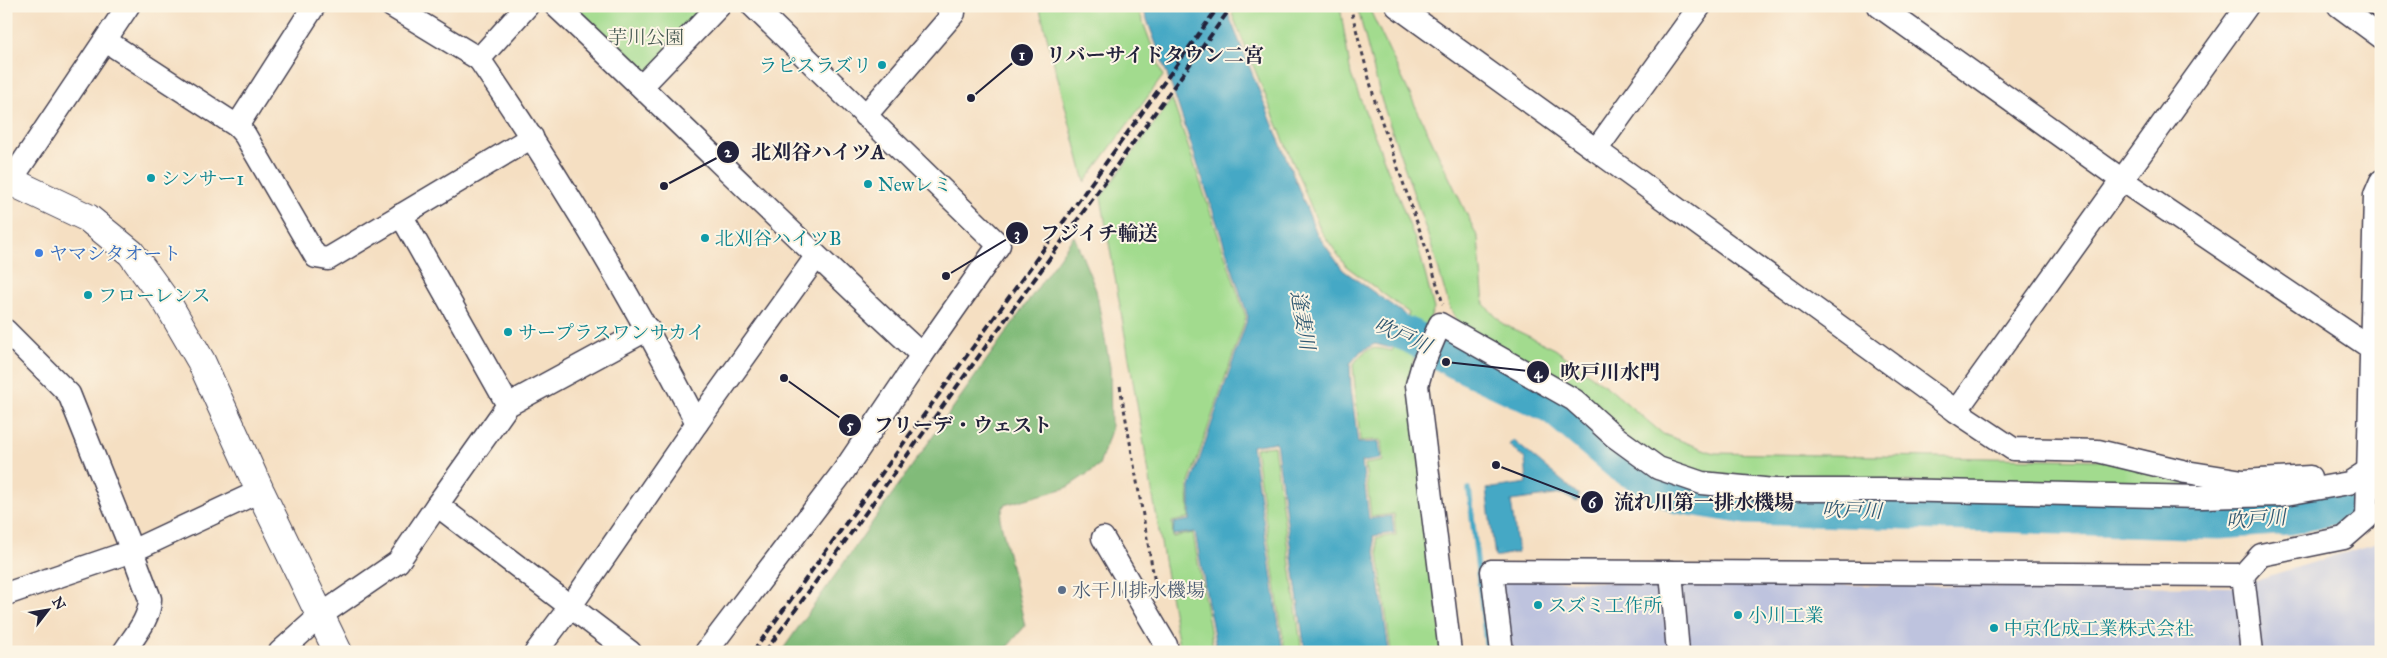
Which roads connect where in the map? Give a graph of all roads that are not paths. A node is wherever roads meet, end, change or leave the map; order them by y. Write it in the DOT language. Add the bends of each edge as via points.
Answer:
graph roads {
  1 [pos="128,6"];
  2 [pos="314,6"];
  3 [pos="392,6"];
  4 [pos="527,6"];
  5 [pos="556,6"];
  6 [pos="719,6"];
  7 [pos="753,6"];
  8 [pos="947,6"];
  9 [pos="1397,6"];
  10 [pos="1700,6"];
  11 [pos="1879,6"];
  12 [pos="2247,6"];
  13 [pos="2339,6"];
  14 [pos="2381,36"];
  15 [pos="106,41"];
  16 [pos="479,58"];
  17 [pos="642,86"];
  18 [pos="865,116"];
  19 [pos="237,126"];
  20 [pos="532,137"];
  21 [pos="1596,150"];
  22 [pos="2122,180"];
  23 [pos="8,182"];
  24 [pos="2381,182"];
  25 [pos="401,215"];
  26 [pos="816,257"];
  27 [pos="648,329"];
  28 [pos="6,331"];
  29 [pos="2370,348"];
  30 [pos="922,355"];
  31 [pos="508,405"];
  32 [pos="1956,411"];
  33 [pos="697,422"];
  34 [pos="2375,470"];
  35 [pos="260,491"];
  36 [pos="437,505"];
  37 [pos="1103,538"];
  38 [pos="132,551"];
  39 [pos="1670,572"];
  40 [pos="2243,575"];
  41 [pos="8,588"];
  42 [pos="570,607"];
  43 [pos="321,615"];
  44 [pos="124,652"];
  45 [pos="280,652"];
  46 [pos="338,652"];
  47 [pos="536,652"];
  48 [pos="630,652"];
  49 [pos="706,652"];
  50 [pos="1167,652"];
  51 [pos="1450,652"];
  52 [pos="1502,652"];
  53 [pos="1678,652"];
  54 [pos="2252,652"];
  1 -- 15 [label="street"];
  2 -- 19 [label="street"];
  3 -- 16 [label="street"];
  4 -- 16 [label="street"];
  5 -- 17 [label="street"];
  6 -- 17 [label="street"];
  7 -- 18 [label="street"];
  8 -- 18 [label="street" via="954,13"];
  9 -- 21 [label="street"];
  10 -- 21 [label="street"];
  11 -- 22 [label="street"];
  12 -- 22 [label="street"];
  13 -- 14 [label="street"];
  15 -- 19 [label="street"];
  15 -- 23 [label="street"];
  16 -- 20 [label="street"];
  17 -- 26 [label="street"];
  18 -- 30 [label="street" via="999,245"];
  19 -- 25 [label="street" via="316,256 328,259"];
  20 -- 25 [label="street"];
  20 -- 27 [label="street"];
  21 -- 32 [label="street"];
  22 -- 29 [label="street"];
  22 -- 32 [label="street"];
  23 -- 35 [label="street" via="88,218 131,253 168,304 200,361"];
  24 -- 29 [label="street" via="2375,195"];
  25 -- 31 [label="street"];
  26 -- 30 [label="street"];
  26 -- 33 [label="street"];
  27 -- 31 [label="street"];
  27 -- 33 [label="street"];
  28 -- 38 [label="street" via="69,394"];
  29 -- 34 [label="street"];
  30 -- 49 [label="street" via="843,472"];
  31 -- 36 [label="street"];
  32 -- 34 [label="street" via="2013,449 2098,451 2186,472 2243,481"];
  33 -- 42 [label="street"];
  34 -- 40 [label="street" via="2367,518 2344,538 2261,555"];
  34 -- 51 [label="street" via="2349,483 2280,495 2202,497 1774,490 1702,483 1658,468 1614,436 1574,400 1440,324 1417,385"];
  35 -- 38 [label="street"];
  35 -- 43 [label="street"];
  36 -- 42 [label="street"];
  36 -- 43 [label="street" via="398,562"];
  37 -- 50 [label="street" via="1166,645"];
  38 -- 41 [label="street"];
  38 -- 44 [label="street" via="150,607 148,616"];
  39 -- 40 [label="street"];
  39 -- 52 [label="street" via="1492,571"];
  39 -- 53 [label="street"];
  40 -- 54 [label="street"];
  42 -- 47 [label="street"];
  42 -- 48 [label="street"];
  43 -- 45 [label="street"];
  43 -- 46 [label="street"];
}
